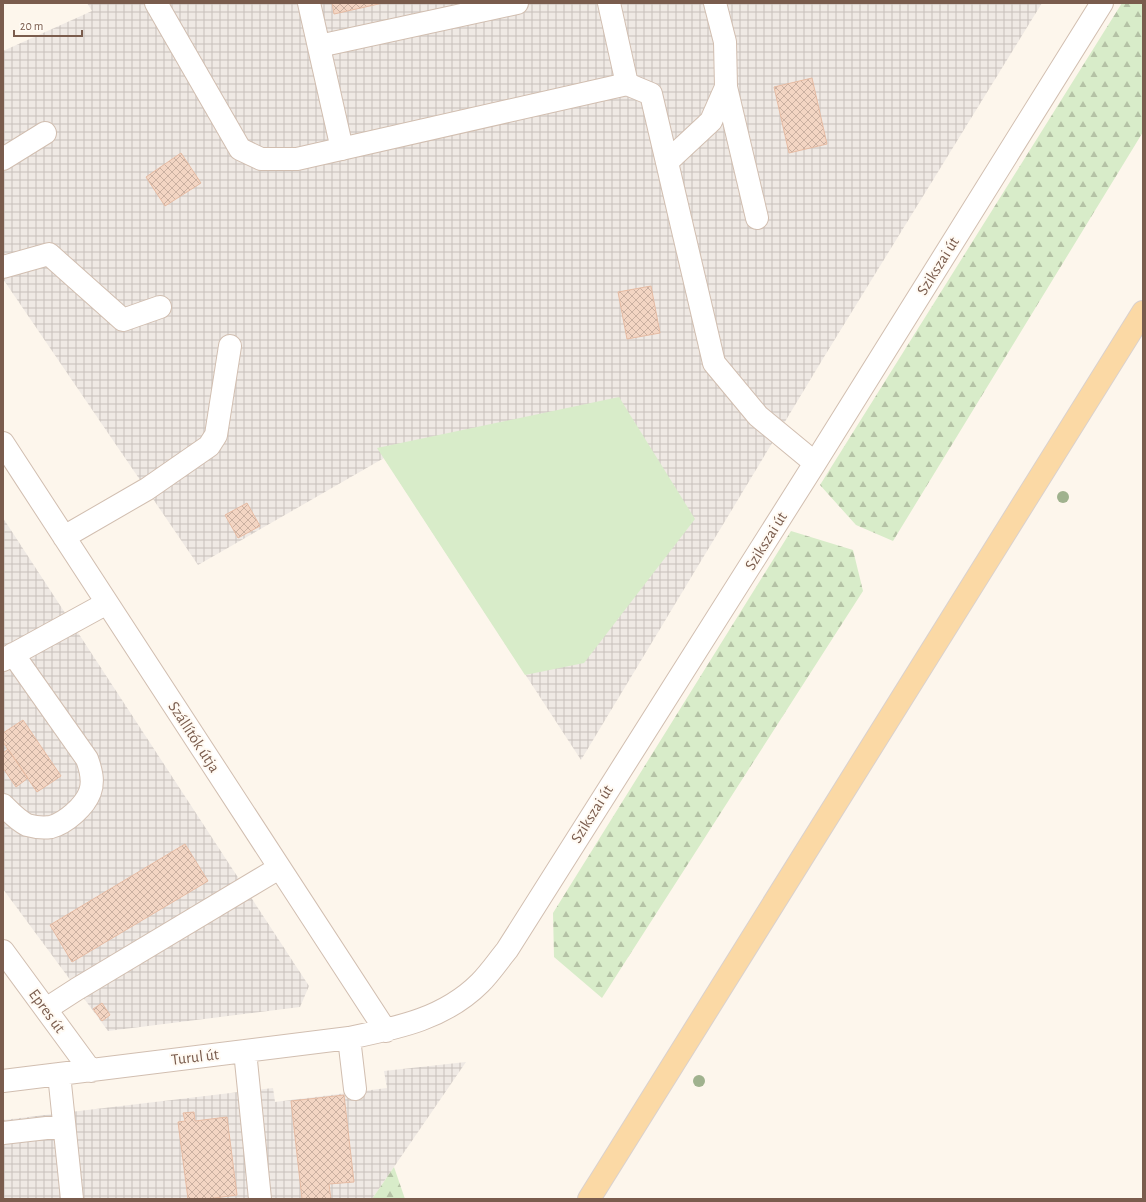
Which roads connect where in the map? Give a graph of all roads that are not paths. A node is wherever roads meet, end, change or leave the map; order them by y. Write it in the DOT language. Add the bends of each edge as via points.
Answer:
graph roads {
  1 [pos="156,3"];
  2 [pos="309,3"];
  3 [pos="518,3"];
  4 [pos="609,3"];
  5 [pos="715,3"];
  6 [pos="1102,3"];
  7 [pos="319,46"];
  8 [pos="627,84"];
  9 [pos="726,87"];
  10 [pos="45,133"];
  11 [pos="342,149"];
  12 [pos="3,159"];
  13 [pos="667,162"];
  14 [pos="758,218"];
  15 [pos="3,268"];
  16 [pos="160,307"];
  17 [pos="1143,312"];
  18 [pos="230,346"];
  19 [pos="3,443"];
  20 [pos="814,463"];
  21 [pos="64,537"];
  22 [pos="108,603"];
  23 [pos="8,657"];
  24 [pos="3,805"];
  25 [pos="279,868"];
  26 [pos="3,951"];
  27 [pos="46,1009"];
  28 [pos="386,1031"];
  29 [pos="349,1038"];
  30 [pos="245,1051"];
  31 [pos="91,1070"];
  32 [pos="58,1074"];
  33 [pos="3,1081"];
  34 [pos="355,1089"];
  35 [pos="64,1126"];
  36 [pos="3,1133"];
  37 [pos="72,1199"];
  38 [pos="260,1199"];
  39 [pos="589,1199"];
  1 -- 11 [label="street" via="240,150 261,159 297,159"];
  2 -- 7 [label="street"];
  3 -- 7 [label="street"];
  4 -- 8 [label="street"];
  5 -- 9 [label="street" via="725,42"];
  6 -- 20 [label="street, Szikszai út"];
  7 -- 11 [label="street"];
  8 -- 11 [label="street"];
  8 -- 13 [label="street" via="651,94"];
  9 -- 13 [label="street" via="711,121"];
  9 -- 14 [label="street"];
  10 -- 12 [label="street"];
  13 -- 20 [label="street" via="714,363 758,416"];
  15 -- 16 [label="street" via="49,254 123,320"];
  17 -- 39 [label="main road"];
  18 -- 21 [label="street" via="216,435 209,446 147,489"];
  19 -- 21 [label="street, Szállítók útja"];
  20 -- 28 [label="street, Szikszai út" via="507,950 479,984 450,1006 414,1023"];
  21 -- 22 [label="street, Szállítók útja"];
  22 -- 23 [label="street"];
  22 -- 25 [label="street, Szállítók útja"];
  23 -- 24 [label="street" via="87,759 92,782 83,804 65,820 52,827 28,825 15,818"];
  25 -- 27 [label="street"];
  25 -- 28 [label="street, Szállítók útja"];
  26 -- 27 [label="street, Epres út"];
  27 -- 31 [label="street, Epres út"];
  28 -- 29 [label="street, Turul út"];
  29 -- 30 [label="street, Turul út"];
  29 -- 34 [label="street"];
  30 -- 31 [label="street, Turul út"];
  30 -- 38 [label="street"];
  31 -- 32 [label="street, Turul út"];
  32 -- 33 [label="street, Turul út"];
  32 -- 35 [label="street"];
  35 -- 36 [label="street"];
  35 -- 37 [label="street"];
}
